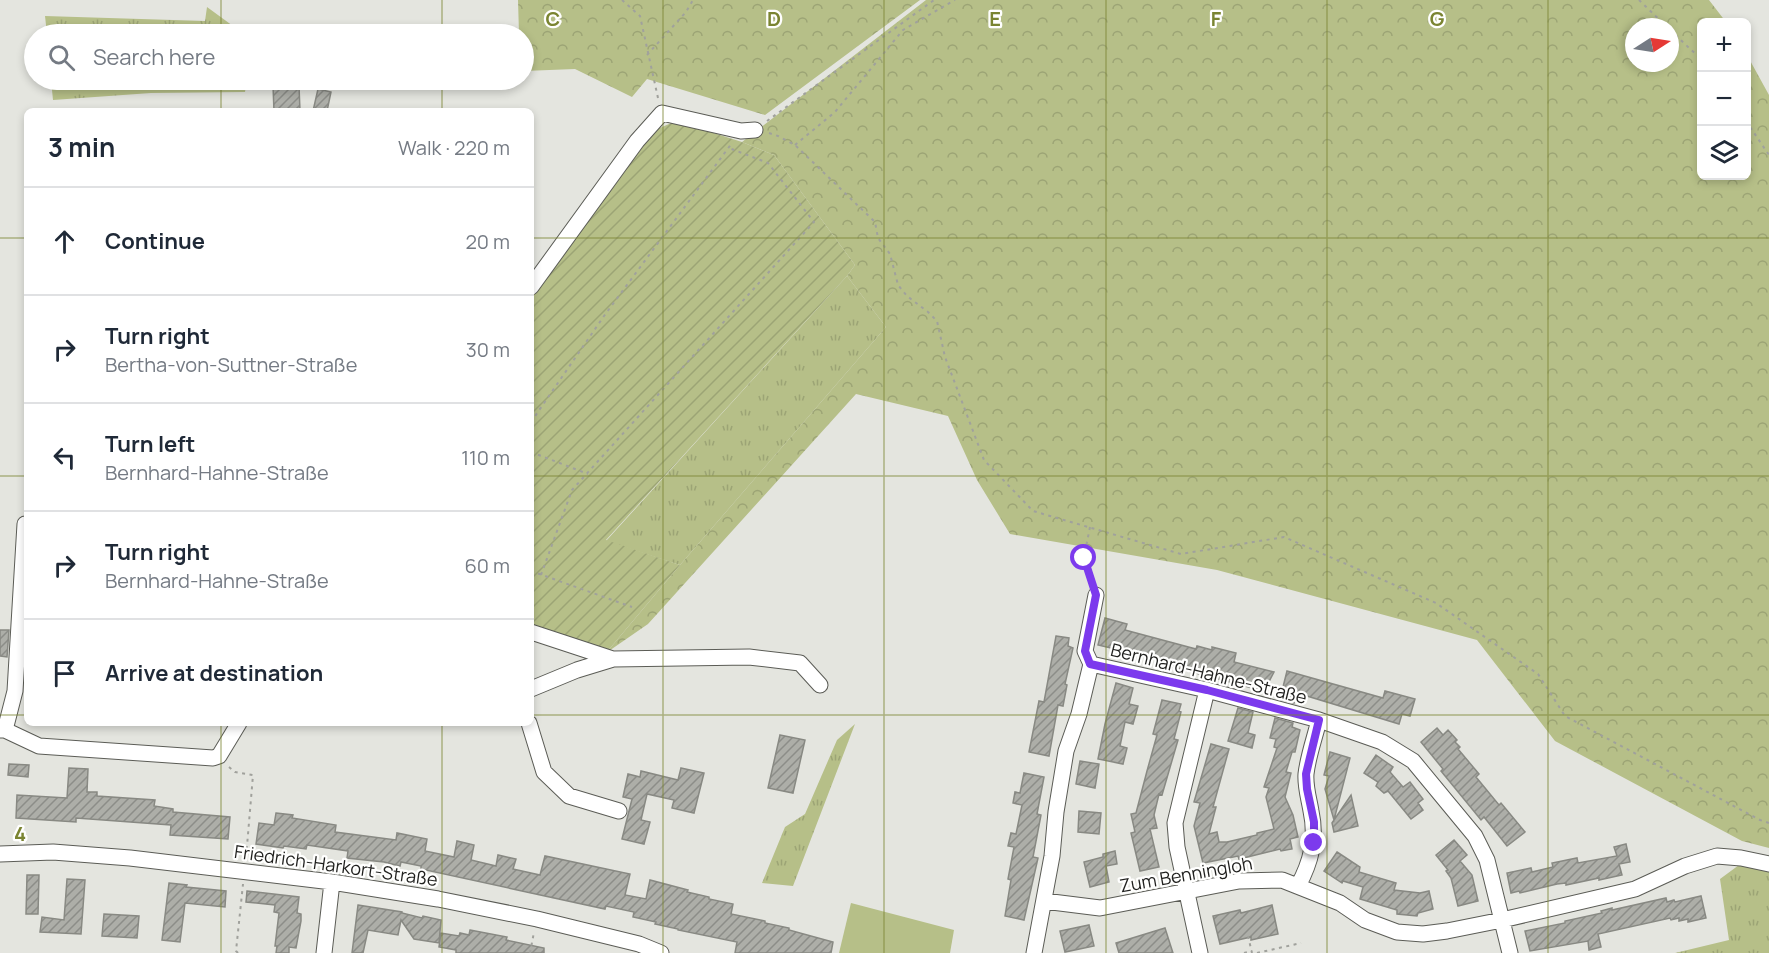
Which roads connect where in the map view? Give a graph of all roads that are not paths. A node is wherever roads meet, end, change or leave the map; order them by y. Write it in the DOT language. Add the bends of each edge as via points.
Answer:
graph roads {
  1 [pos="748,130"];
  2 [pos="534,283"];
  3 [pos="24,591"];
  4 [pos="1096,595"];
  5 [pos="534,633"];
  6 [pos="613,659"];
  7 [pos="1090,664"];
  8 [pos="820,685"];
  9 [pos="534,689"];
  10 [pos="1207,690"];
  11 [pos="21,691"];
  12 [pos="1319,720"];
  13 [pos="236,726"];
  14 [pos="530,726"];
  15 [pos="3,730"];
  16 [pos="619,811"];
  17 [pos="0,854"];
  18 [pos="1769,864"];
  19 [pos="332,882"];
  20 [pos="1298,886"];
  21 [pos="1187,892"];
  22 [pos="1044,901"];
  23 [pos="1502,920"];
  24 [pos="324,953"];
  25 [pos="661,953"];
  26 [pos="1034,953"];
  27 [pos="1200,953"];
  28 [pos="1510,953"];
  1 -- 2 [label="street" via="662,113 637,141"];
  3 -- 11 [label="street"];
  4 -- 7 [label="street" via="1085,651"];
  5 -- 6 [label="street"];
  6 -- 8 [label="street" via="749,657 800,663"];
  6 -- 9 [label="street"];
  7 -- 10 [label="street, Bernhard-Hahne-Straße"];
  7 -- 22 [label="street" via="1066,750"];
  10 -- 12 [label="street, Bernhard-Hahne-Straße"];
  10 -- 21 [label="street" via="1175,822"];
  11 -- 15 [label="street"];
  12 -- 20 [label="street, Bernhard-Hahne-Straße" via="1306,774 1314,843 1308,868"];
  12 -- 23 [label="street, Bernhard-Hahne-Straße" via="1382,742 1413,761 1475,836 1487,860"];
  13 -- 15 [label="street" via="219,756 213,758 39,746"];
  14 -- 16 [label="street" via="544,772 569,796"];
  17 -- 19 [label="street, Friedrich-Harkort-Straße" via="53,852 130,858"];
  18 -- 23 [label="street, Zum Benningloh" via="1717,856 1635,889"];
  19 -- 24 [label="street"];
  19 -- 25 [label="street, Friedrich-Harkort-Straße" via="537,919"];
  20 -- 21 [label="street, Zum Benningloh" via="1282,880 1239,881"];
  20 -- 23 [label="street, Zum Benningloh" via="1396,932 1423,934"];
  21 -- 22 [label="street, Zum Benningloh" via="1100,908"];
  21 -- 27 [label="street"];
  22 -- 26 [label="street"];
  23 -- 28 [label="street"];
}
